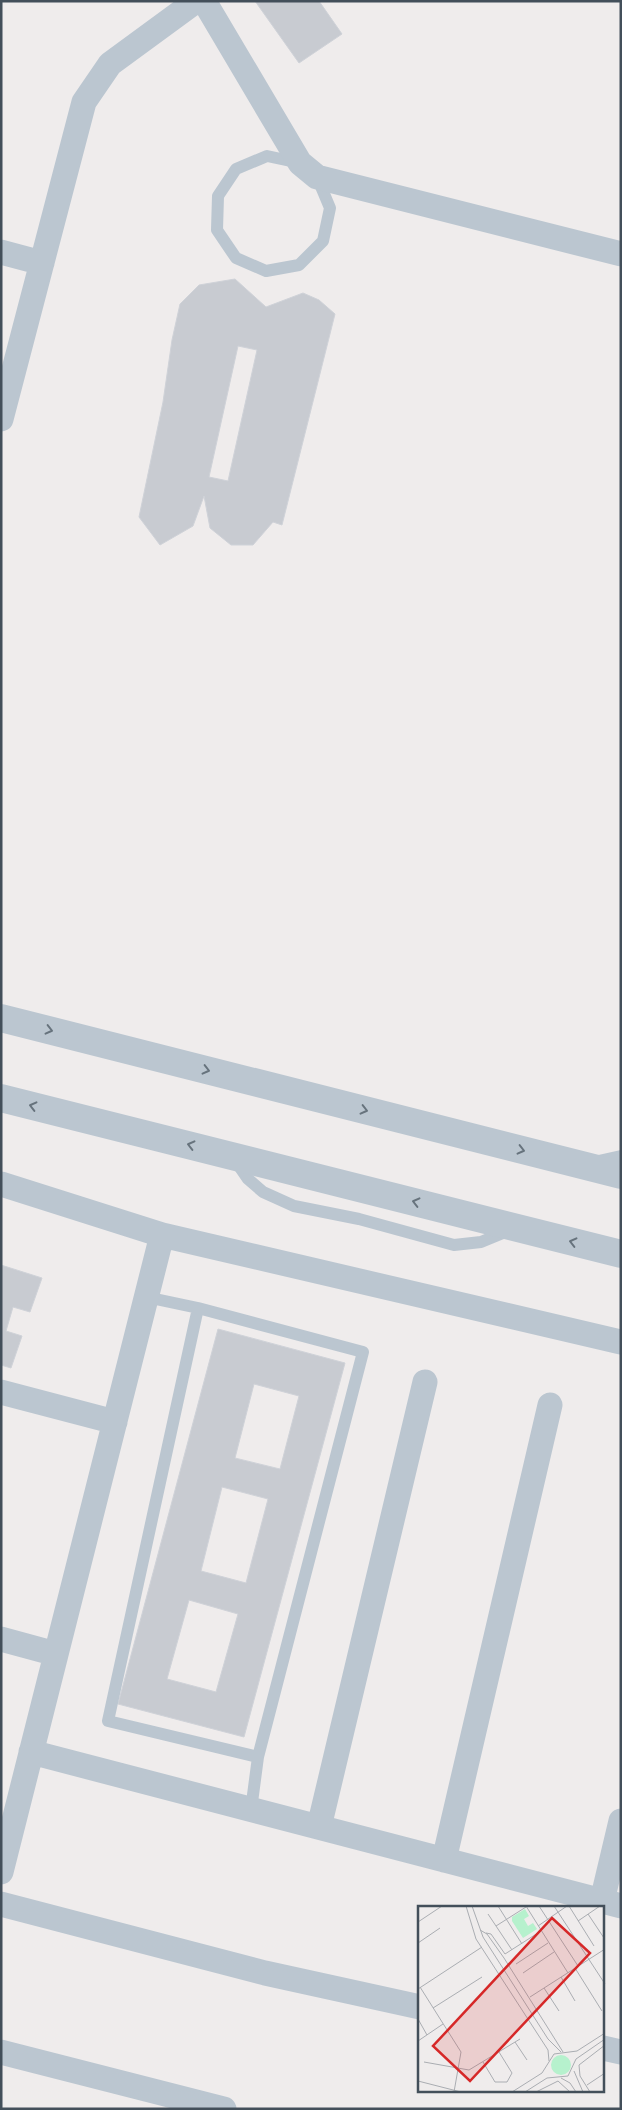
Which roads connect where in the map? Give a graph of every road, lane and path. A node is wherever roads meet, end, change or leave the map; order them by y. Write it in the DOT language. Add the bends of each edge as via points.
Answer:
graph roads {
  1 [pos="196,1"];
  2 [pos="204,1"];
  3 [pos="308,170"];
  4 [pos="1,252"];
  5 [pos="621,254"];
  6 [pos="42,263"];
  7 [pos="1,419"];
  8 [pos="1,1018"];
  9 [pos="1,1098"];
  10 [pos="621,1156"];
  11 [pos="581,1165"];
  12 [pos="621,1176"];
  13 [pos="1,1184"];
  14 [pos="162,1235"];
  15 [pos="621,1254"];
  16 [pos="146,1297"];
  17 [pos="198,1308"];
  18 [pos="621,1342"];
  19 [pos="425,1382"];
  20 [pos="1,1392"];
  21 [pos="550,1405"];
  22 [pos="115,1422"];
  23 [pos="1,1639"];
  24 [pos="56,1654"];
  25 [pos="31,1752"];
  26 [pos="258,1757"];
  27 [pos="251,1810"];
  28 [pos="621,1821"];
  29 [pos="319,1827"];
  30 [pos="2,1860"];
  31 [pos="444,1860"];
  32 [pos="611,1903"];
  33 [pos="1,1904"];
  34 [pos="418,2008"];
  35 [pos="604,2048"];
  36 [pos="1,2052"];
  37 [pos="621,2052"];
  38 [pos="224,2109"];
  1 -- 6 [label="street" via="110,64 84,102"];
  2 -- 3 [label="street"];
  3 -- 3 [label="lane" via="330,208 323,241 299,265 266,271 236,258 217,230 218,196 236,169 267,156"];
  3 -- 5 [label="street"];
  4 -- 6 [label="street"];
  6 -- 7 [label="street"];
  8 -- 11 [label="street, one-way"];
  15 -- 9 [label="street, one-way"];
  10 -- 11 [label="lane"];
  11 -- 12 [label="street"];
  13 -- 14 [label="street"];
  14 -- 16 [label="street"];
  14 -- 18 [label="street"];
  16 -- 17 [label="lane"];
  16 -- 22 [label="street"];
  17 -- 26 [label="lane" via="108,1720"];
  17 -- 26 [label="lane" via="363,1352"];
  19 -- 29 [label="street"];
  20 -- 22 [label="street"];
  21 -- 31 [label="street"];
  22 -- 24 [label="street"];
  23 -- 24 [label="street"];
  24 -- 25 [label="street"];
  25 -- 27 [label="street"];
  25 -- 30 [label="street"];
  26 -- 27 [label="lane"];
  27 -- 29 [label="street"];
  28 -- 32 [label="street"];
  29 -- 31 [label="street"];
  31 -- 32 [label="street"];
  33 -- 34 [label="street" via="265,1973"];
  35 -- 37 [label="street"];
  36 -- 38 [label="street"];
}
